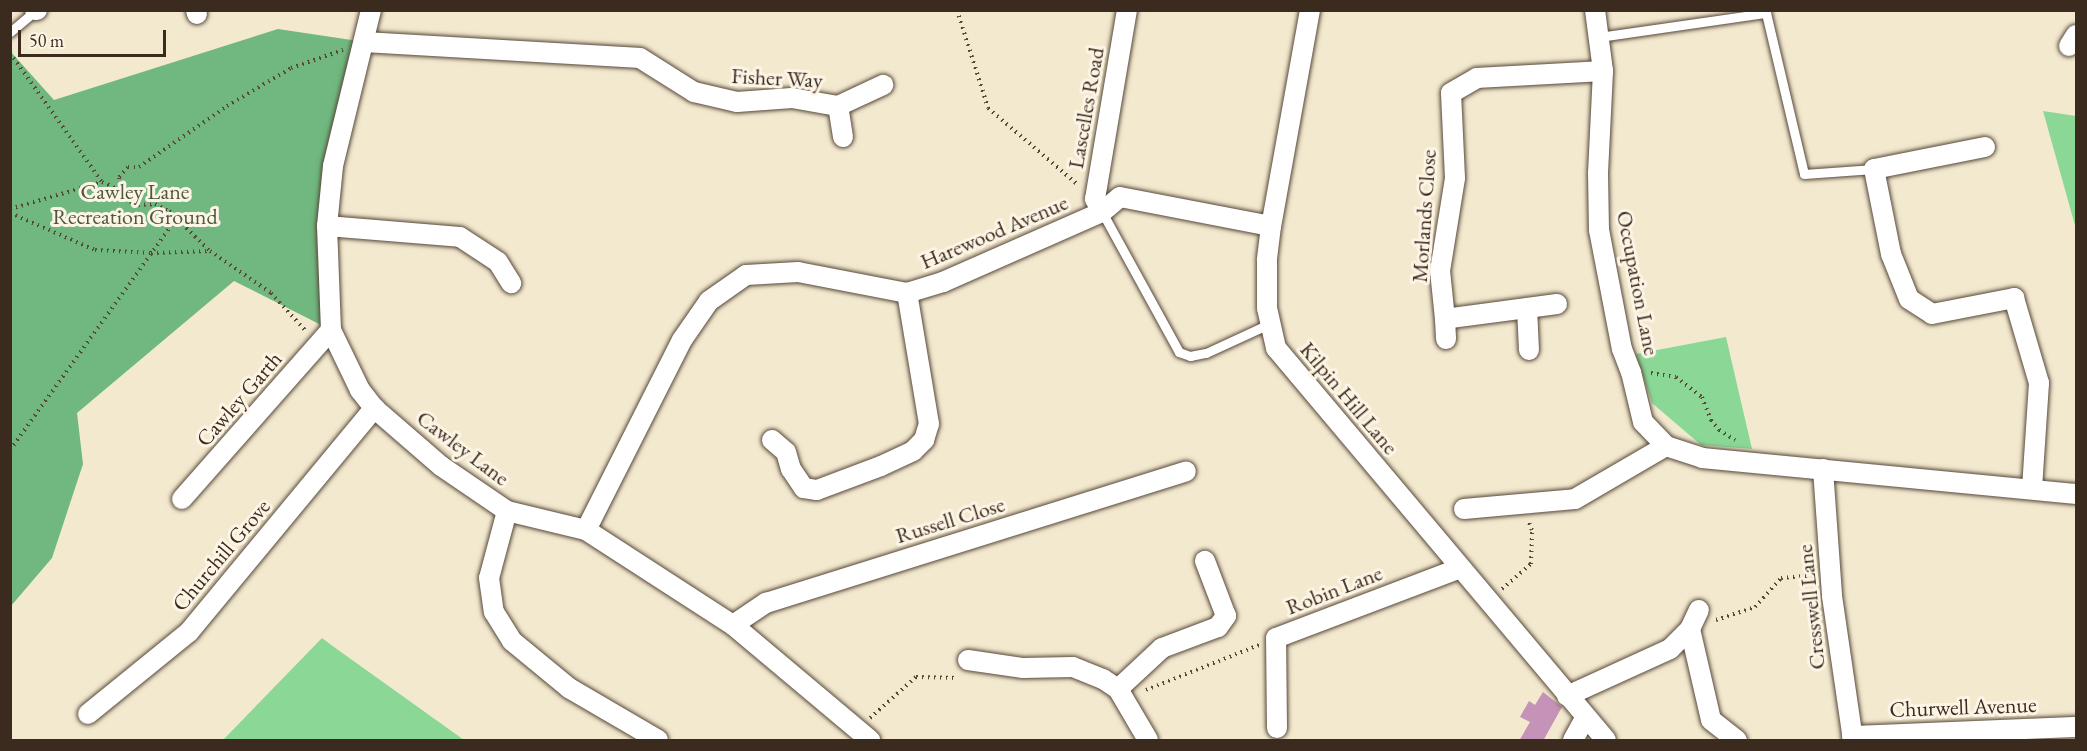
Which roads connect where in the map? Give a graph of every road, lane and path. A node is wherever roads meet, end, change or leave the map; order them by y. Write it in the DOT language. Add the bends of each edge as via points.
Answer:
graph roads {
  1 [pos="371,10"];
  2 [pos="957,10"];
  3 [pos="1127,10"];
  4 [pos="1310,10"];
  5 [pos="1595,10"];
  6 [pos="36,11"];
  7 [pos="1766,12"];
  8 [pos="10,32"];
  9 [pos="1599,38"];
  10 [pos="365,42"];
  11 [pos="10,53"];
  12 [pos="1603,71"];
  13 [pos="883,85"];
  14 [pos="838,106"];
  15 [pos="843,137"];
  16 [pos="1985,147"];
  17 [pos="1874,169"];
  18 [pos="102,182"];
  19 [pos="121,192"];
  20 [pos="1098,206"];
  21 [pos="10,211"];
  22 [pos="175,220"];
  23 [pos="327,226"];
  24 [pos="1271,226"];
  25 [pos="210,251"];
  26 [pos="151,253"];
  27 [pos="511,283"];
  28 [pos="907,292"];
  29 [pos="1557,304"];
  30 [pos="1527,308"];
  31 [pos="1445,319"];
  32 [pos="1271,322"];
  33 [pos="331,330"];
  34 [pos="1446,339"];
  35 [pos="1529,350"];
  36 [pos="1631,372"];
  37 [pos="374,408"];
  38 [pos="772,440"];
  39 [pos="1666,446"];
  40 [pos="10,450"];
  41 [pos="1756,463"];
  42 [pos="1822,469"];
  43 [pos="1186,471"];
  44 [pos="2032,489"];
  45 [pos="2076,494"];
  46 [pos="182,499"];
  47 [pos="1521,503"];
  48 [pos="1464,509"];
  49 [pos="507,511"];
  50 [pos="586,530"];
  51 [pos="1205,561"];
  52 [pos="1460,568"];
  53 [pos="1830,574"];
  54 [pos="1488,602"];
  55 [pos="1699,610"];
  56 [pos="733,626"];
  57 [pos="1690,629"];
  58 [pos="1276,638"];
  59 [pos="965,669"];
  60 [pos="1121,694"];
  61 [pos="1567,696"];
  62 [pos="88,714"];
  63 [pos="1585,718"];
  64 [pos="2076,727"];
  65 [pos="1277,728"];
  66 [pos="864,735"];
  67 [pos="1852,738"];
  68 [pos="658,741"];
  69 [pos="1148,741"];
  70 [pos="1573,741"];
  71 [pos="1606,741"];
  72 [pos="1737,741"];
  1 -- 10 [label="street, Cawley Lane"];
  2 -- 20 [label="path" via="988,108"];
  3 -- 20 [label="street, Lascelles Road"];
  4 -- 24 [label="street, Kilpin Hill Lane"];
  5 -- 9 [label="street, Occupation Lane"];
  6 -- 8 [label="lane"];
  7 -- 9 [label="lane"];
  7 -- 17 [label="lane" via="1804,174"];
  9 -- 12 [label="street, Occupation Lane"];
  10 -- 14 [label="street, Fisher Way" via="640,58 694,92 737,102 792,98"];
  10 -- 19 [label="path" via="291,68 227,106 139,167 128,167 119,177"];
  10 -- 23 [label="street, Cawley Lane" via="333,166"];
  11 -- 18 [label="path"];
  12 -- 31 [label="street, Morlands Close" via="1477,78 1451,93 1455,178 1440,271"];
  12 -- 36 [label="street, Occupation Lane" via="1599,230 1622,349"];
  13 -- 14 [label="street, Fisher Way"];
  14 -- 15 [label="street, Fisher Way"];
  16 -- 17 [label="street"];
  17 -- 44 [label="street" via="1891,254 1910,299 1932,314 2014,298 2039,383"];
  18 -- 19 [label="path"];
  18 -- 21 [label="path"];
  19 -- 22 [label="path" via="130,196 132,205 155,204 169,211"];
  20 -- 24 [label="street, Harewood Avenue" via="1120,197"];
  20 -- 28 [label="street, Harewood Avenue" via="943,282"];
  20 -- 32 [label="lane" via="1179,352 1190,356 1206,353"];
  21 -- 26 [label="path" via="95,250"];
  22 -- 25 [label="path"];
  22 -- 26 [label="path"];
  23 -- 27 [label="street" via="460,237 504,257"];
  23 -- 33 [label="street, Cawley Lane"];
  24 -- 32 [label="street, Kilpin Hill Lane"];
  25 -- 26 [label="path"];
  25 -- 33 [label="path" via="271,293 304,332"];
  26 -- 40 [label="path"];
  28 -- 38 [label="street" via="929,424 924,440 913,451 881,466 817,490 804,488 791,469 786,452"];
  28 -- 50 [label="street, Harewood Avenue" via="798,272 746,275 708,301 682,340"];
  29 -- 30 [label="street"];
  30 -- 31 [label="street"];
  30 -- 35 [label="street"];
  31 -- 34 [label="street, Morlands Close"];
  32 -- 52 [label="street, Kilpin Hill Lane" via="1276,348"];
  33 -- 37 [label="street, Cawley Lane" via="360,390"];
  33 -- 46 [label="street, Cawley Garth"];
  36 -- 39 [label="street, Occupation Lane" via="1643,422"];
  36 -- 41 [label="path" via="1676,377 1702,397 1719,430 1752,449"];
  37 -- 49 [label="street, Cawley Lane" via="441,466"];
  37 -- 62 [label="street, Churchill Grove" via="189,632"];
  39 -- 41 [label="street, Occupation Lane" via="1702,459"];
  39 -- 47 [label="street" via="1575,499"];
  41 -- 42 [label="street, Occupation Lane"];
  42 -- 44 [label="street, Occupation Lane"];
  42 -- 53 [label="street, Cresswell Lane"];
  43 -- 56 [label="street, Russell Close" via="766,603"];
  44 -- 45 [label="street, Occupation Lane"];
  47 -- 48 [label="street"];
  47 -- 54 [label="path" via="1532,530 1531,564"];
  49 -- 50 [label="street, Cawley Lane"];
  49 -- 68 [label="street" via="489,578 494,612 512,641 569,688"];
  50 -- 56 [label="street, Cawley Lane"];
  51 -- 60 [label="street" via="1226,616 1218,627 1162,648"];
  52 -- 54 [label="street, Kilpin Hill Lane"];
  52 -- 58 [label="street, Robin Lane"];
  53 -- 57 [label="path" via="1781,578 1755,607"];
  53 -- 67 [label="street, Cresswell Lane"];
  54 -- 61 [label="street, Kilpin Hill Lane"];
  55 -- 57 [label="street"];
  56 -- 66 [label="street, Cawley Lane"];
  57 -- 61 [label="street" via="1670,649"];
  57 -- 72 [label="street" via="1711,720"];
  58 -- 60 [label="path"];
  58 -- 65 [label="street, Robin Lane"];
  59 -- 60 [label="street" via="1073,667 1103,679"];
  59 -- 66 [label="path" via="916,677"];
  60 -- 69 [label="street"];
  61 -- 63 [label="street, Kilpin Hill Lane"];
  63 -- 70 [label="street"];
  63 -- 71 [label="street, Kilpin Hill Lane"];
  64 -- 67 [label="street, Churwell Avenue"];
}
